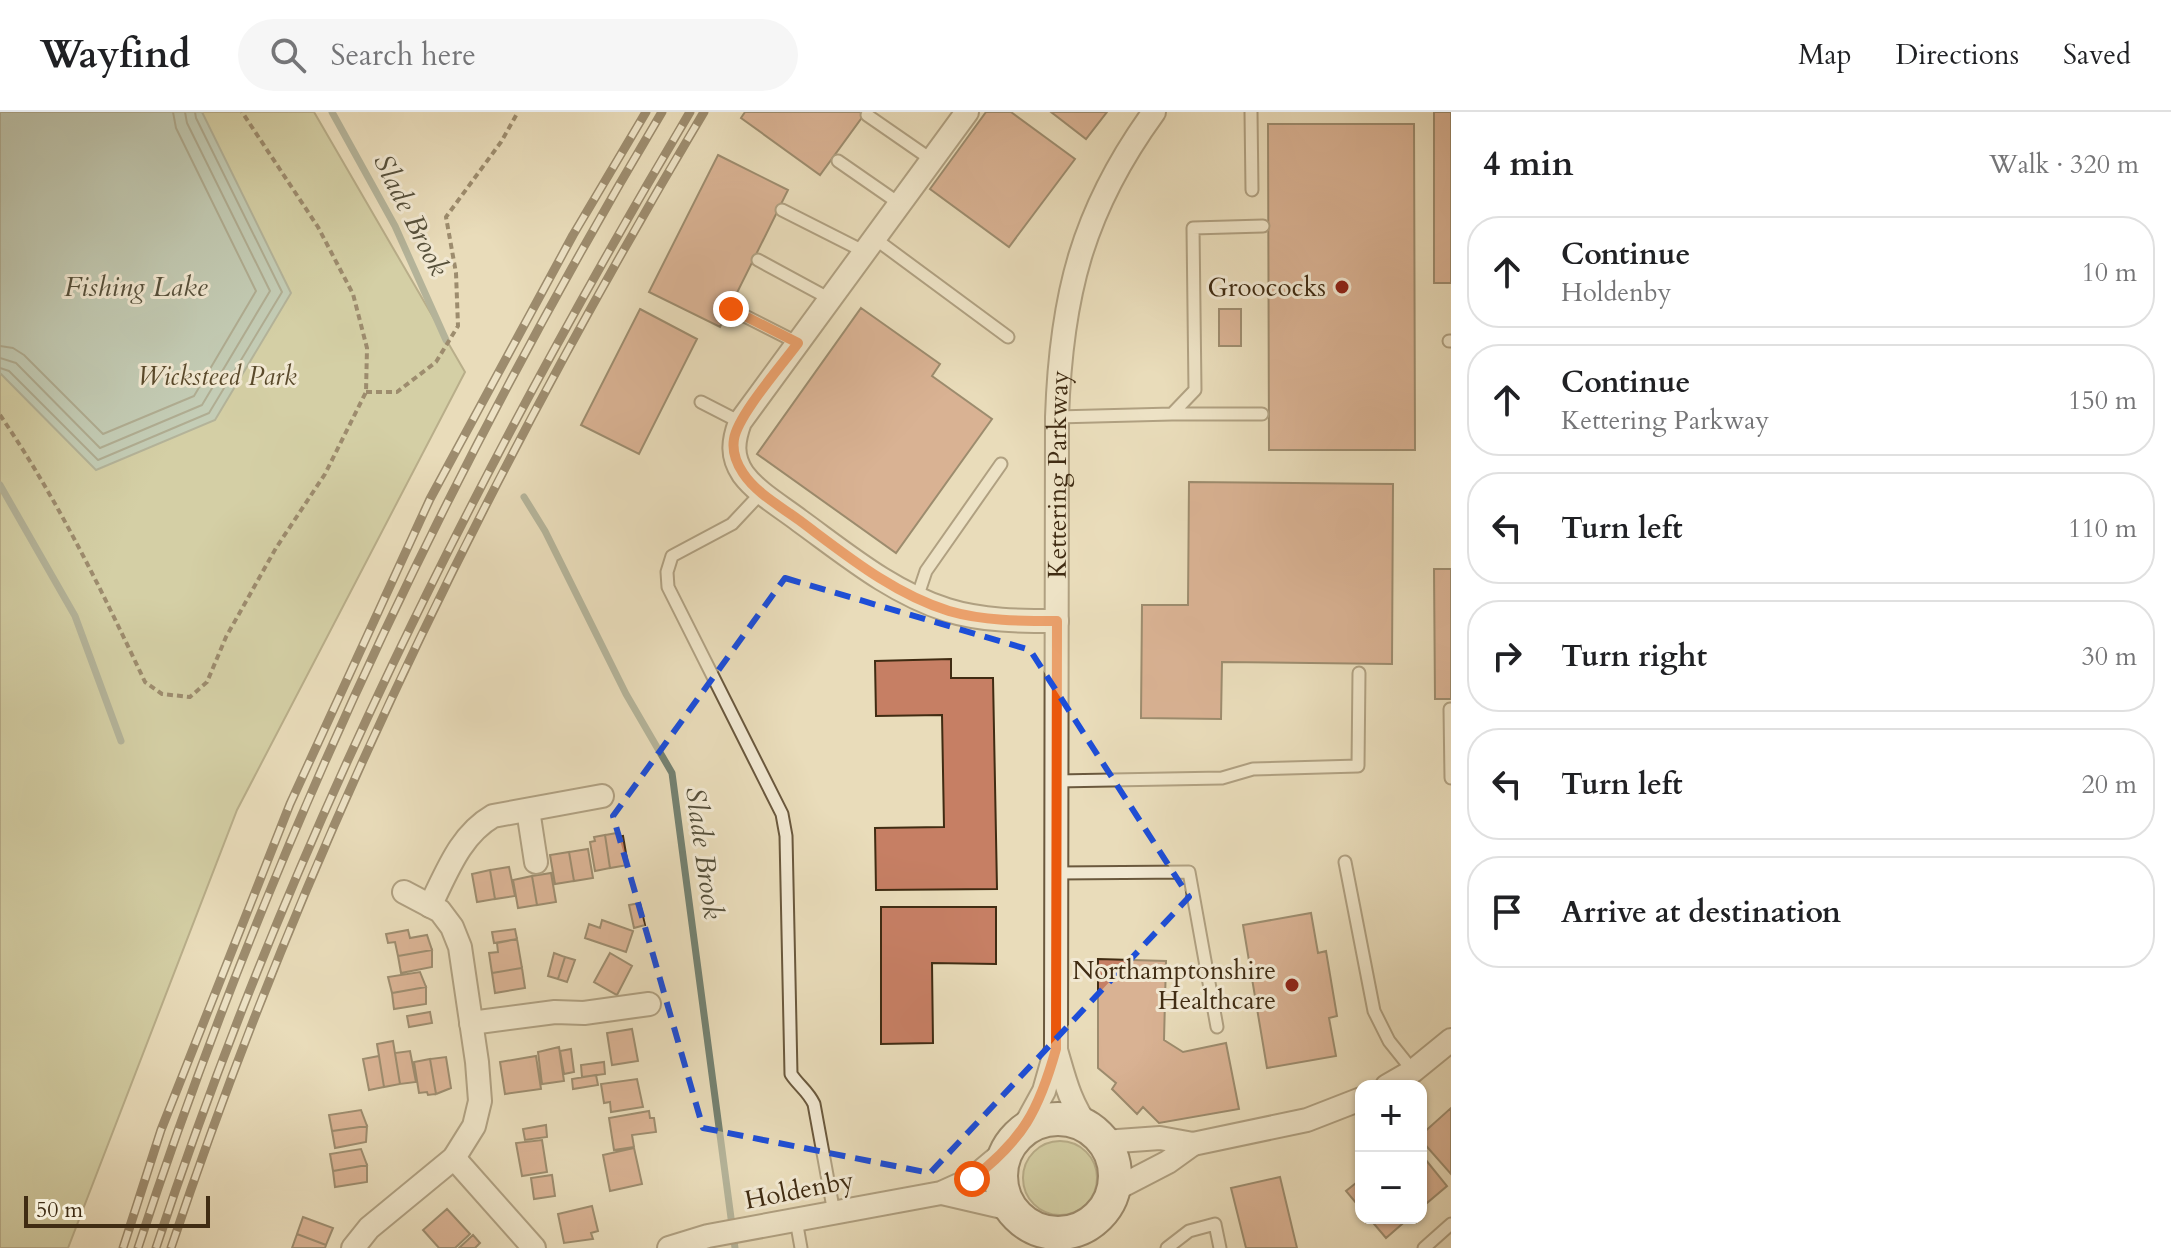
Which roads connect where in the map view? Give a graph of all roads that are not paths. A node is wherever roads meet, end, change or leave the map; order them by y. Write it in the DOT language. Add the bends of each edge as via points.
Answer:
graph roads {
  1 [pos="1154,112"];
  2 [pos="1251,112"];
  3 [pos="964,113"];
  4 [pos="867,115"];
  5 [pos="932,160"];
  6 [pos="838,161"];
  7 [pos="1252,190"];
  8 [pos="900,204"];
  9 [pos="782,210"];
  10 [pos="1263,226"];
  11 [pos="870,245"];
  12 [pos="758,260"];
  13 [pos="830,299"];
  14 [pos="731,309"];
  15 [pos="1008,337"];
  16 [pos="798,343"];
  17 [pos="701,402"];
  18 [pos="1172,414"];
  19 [pos="1262,414"];
  20 [pos="1057,417"];
  21 [pos="740,422"];
  22 [pos="1001,464"];
  23 [pos="762,492"];
  24 [pos="917,599"];
  25 [pos="1057,621"];
  26 [pos="1359,673"];
  27 [pos="1450,709"];
  28 [pos="1451,778"];
  29 [pos="1057,781"];
  30 [pos="602,796"];
  31 [pos="528,810"];
  32 [pos="536,862"];
  33 [pos="1345,862"];
  34 [pos="1057,873"];
  35 [pos="404,892"];
  36 [pos="430,906"];
  37 [pos="649,1004"];
  38 [pos="471,1023"];
  39 [pos="1217,1027"];
  40 [pos="1451,1040"];
  41 [pos="1056,1049"];
  42 [pos="1413,1071"];
  43 [pos="1397,1080"];
  44 [pos="1355,1101"];
  45 [pos="1096,1134"];
  46 [pos="1015,1140"];
  47 [pos="1193,1144"];
  48 [pos="454,1158"];
  49 [pos="941,1193"];
  50 [pos="1108,1202"];
  51 [pos="834,1213"];
  52 [pos="796,1220"];
  53 [pos="1451,1224"];
  54 [pos="1027,1228"];
  55 [pos="353,1248"];
  56 [pos="534,1248"];
  57 [pos="669,1248"];
  58 [pos="801,1248"];
  59 [pos="1095,1248"];
  60 [pos="1167,1248"];
  61 [pos="1220,1248"];
  62 [pos="1424,1248"];
  1 -- 20 [label="street, Kettering Parkway" via="1112,176 1074,275 1059,360"];
  2 -- 7 [label="lane"];
  3 -- 5 [label="street"];
  4 -- 5 [label="lane"];
  5 -- 8 [label="street"];
  6 -- 8 [label="lane"];
  8 -- 11 [label="street"];
  9 -- 11 [label="lane"];
  10 -- 18 [label="lane" via="1193,228 1195,390"];
  11 -- 13 [label="street"];
  11 -- 15 [label="lane"];
  12 -- 13 [label="lane"];
  13 -- 16 [label="street"];
  14 -- 16 [label="lane"];
  16 -- 21 [label="street"];
  17 -- 21 [label="lane"];
  18 -- 19 [label="lane"];
  18 -- 20 [label="lane"];
  20 -- 25 [label="street, Kettering Parkway"];
  21 -- 23 [label="street" via="734,454"];
  22 -- 24 [label="lane" via="926,571"];
  23 -- 24 [label="street" via="879,579"];
  23 -- 51 [label="lane" via="732,524 672,556 668,587 782,814 791,1074 814,1104"];
  24 -- 25 [label="street" via="983,618"];
  25 -- 29 [label="street, Kettering Parkway"];
  26 -- 29 [label="lane" via="1358,766 1253,769 1222,778"];
  27 -- 28 [label="lane"];
  29 -- 34 [label="street, Kettering Parkway"];
  30 -- 31 [label="street"];
  31 -- 32 [label="street"];
  31 -- 36 [label="street" via="493,816 468,834"];
  33 -- 42 [label="lane" via="1374,1011"];
  34 -- 39 [label="lane" via="1189,872"];
  34 -- 41 [label="street, Kettering Parkway"];
  35 -- 36 [label="street"];
  36 -- 38 [label="street" via="452,927 460,947"];
  37 -- 38 [label="street"];
  38 -- 48 [label="street" via="480,1101 474,1126"];
  40 -- 42 [label="street"];
  41 -- 45 [label="street, Kettering Parkway" via="1078,1114"];
  41 -- 46 [label="street, Kettering Parkway" via="1044,1091"];
  42 -- 43 [label="street"];
  44 -- 47 [label="street" via="1307,1120"];
  45 -- 46 [label="street" via="1071,1120 1053,1119 1036,1123"];
  45 -- 47 [label="street"];
  45 -- 50 [label="street" via="1112,1157 1115,1173"];
  46 -- 49 [label="street, Holdenby" via="972,1179"];
  46 -- 54 [label="street" via="1001,1179 1004,1194"];
  47 -- 50 [label="street"];
  48 -- 55 [label="street" via="369,1228"];
  48 -- 56 [label="street"];
  49 -- 51 [label="street, Holdenby"];
  49 -- 54 [label="street, Holdenby"];
  50 -- 54 [label="street" via="1088,1225 1070,1233"];
  50 -- 59 [label="street"];
  51 -- 52 [label="street, Holdenby"];
  52 -- 57 [label="street, Holdenby"];
  52 -- 58 [label="lane"];
  53 -- 62 [label="lane"];
  60 -- 61 [label="lane" via="1189,1231 1215,1224"];
}
